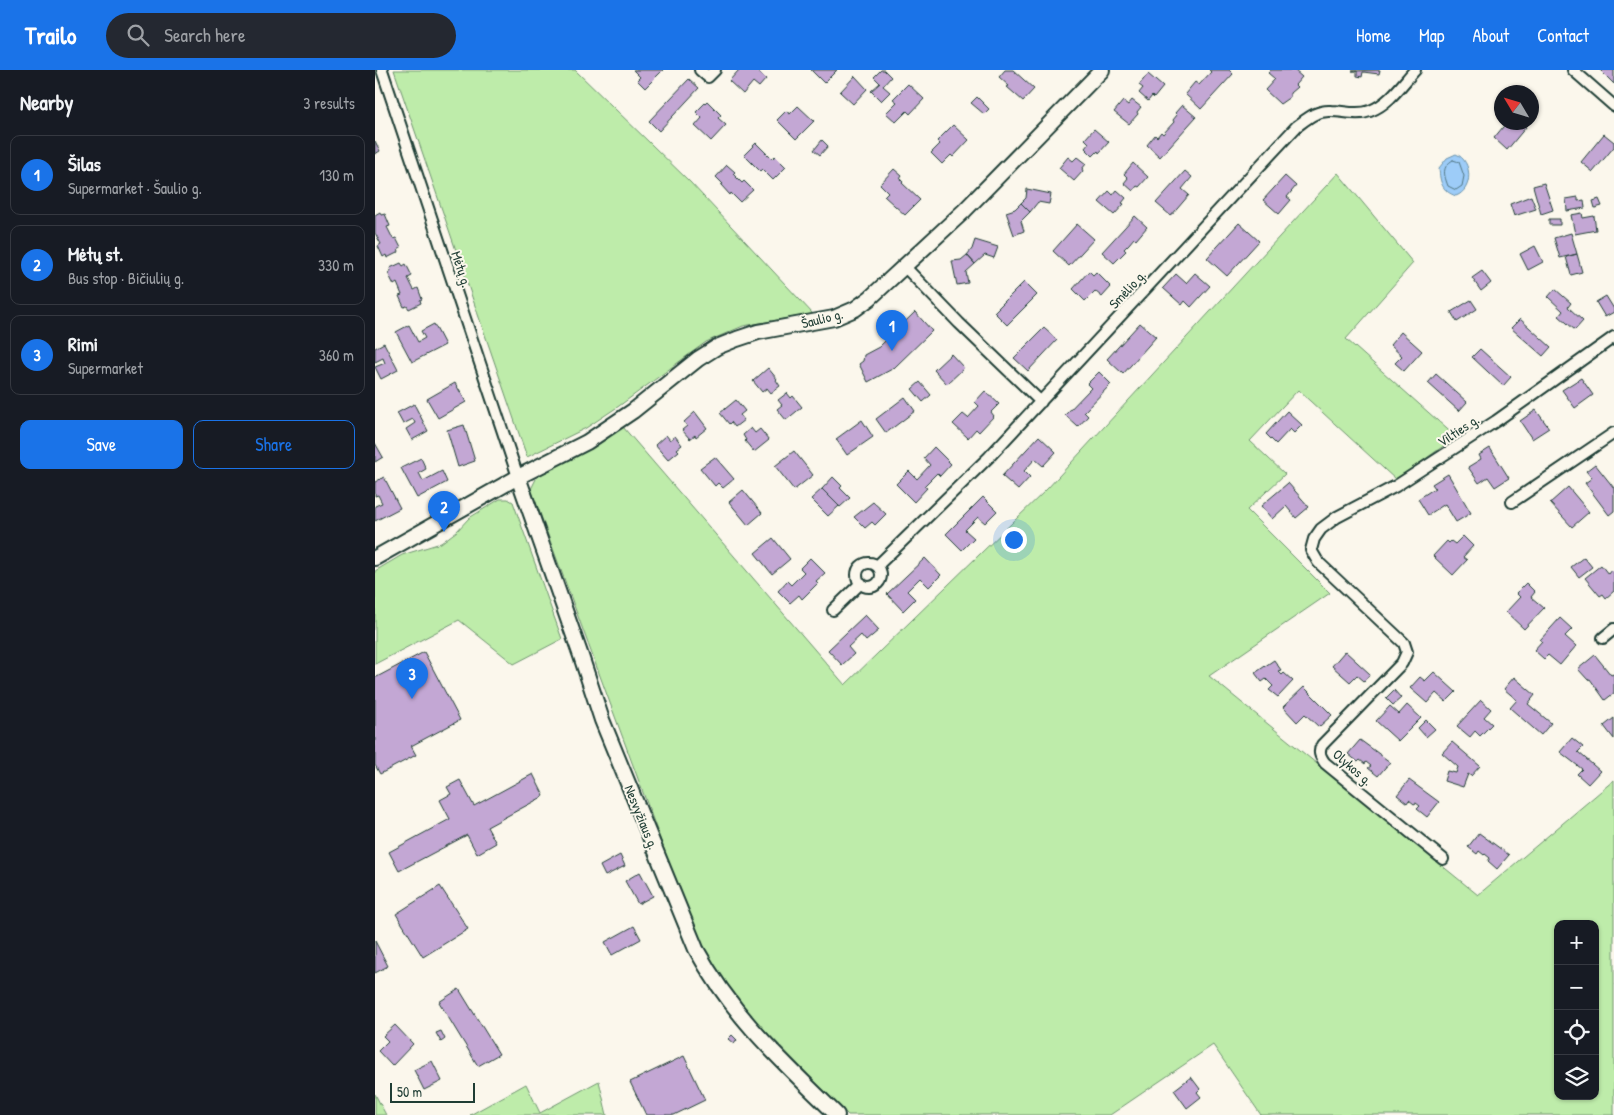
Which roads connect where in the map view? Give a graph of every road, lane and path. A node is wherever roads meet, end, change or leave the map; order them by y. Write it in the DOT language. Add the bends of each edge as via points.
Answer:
graph roads {
  1 [pos="382,70"];
  2 [pos="700,70"];
  3 [pos="1102,70"];
  4 [pos="1415,70"];
  5 [pos="1573,70"];
  6 [pos="712,74"];
  7 [pos="1614,106"];
  8 [pos="905,266"];
  9 [pos="1614,337"];
  10 [pos="1041,402"];
  11 [pos="1614,433"];
  12 [pos="517,476"];
  13 [pos="1512,502"];
  14 [pos="375,558"];
  15 [pos="877,566"];
  16 [pos="861,583"];
  17 [pos="833,610"];
  18 [pos="1614,629"];
  19 [pos="1603,638"];
  20 [pos="1402,663"];
  21 [pos="1443,859"];
  22 [pos="837,1115"];
  1 -- 12 [label="street, Mėtų g."];
  2 -- 6 [label="street"];
  3 -- 8 [label="street, Šaulio g." via="964,211"];
  4 -- 10 [label="street, Smėlio g." via="1378,108 1354,113 1320,112 1297,126"];
  5 -- 7 [label="street"];
  8 -- 10 [label="street"];
  8 -- 12 [label="street, Šaulio g." via="855,309 834,318 758,332 717,347 608,429"];
  9 -- 20 [label="street, Vilties g." via="1496,421 1396,486 1343,513 1313,539 1311,550 1318,562 1404,643 1407,652"];
  10 -- 15 [label="street, Smėlio g."];
  11 -- 13 [label="street"];
  12 -- 14 [label="street, Šaulio g."];
  12 -- 22 [label="street, Nesvyžiaus g." via="602,720 696,949 728,1001 749,1026"];
  15 -- 16 [label="street" via="866,564 861,567 858,572"];
  15 -- 16 [label="street" via="881,575 877,584 869,587"];
  16 -- 17 [label="street"];
  18 -- 19 [label="street"];
  20 -- 21 [label="street, Olykos g." via="1322,745 1320,757"];
}
